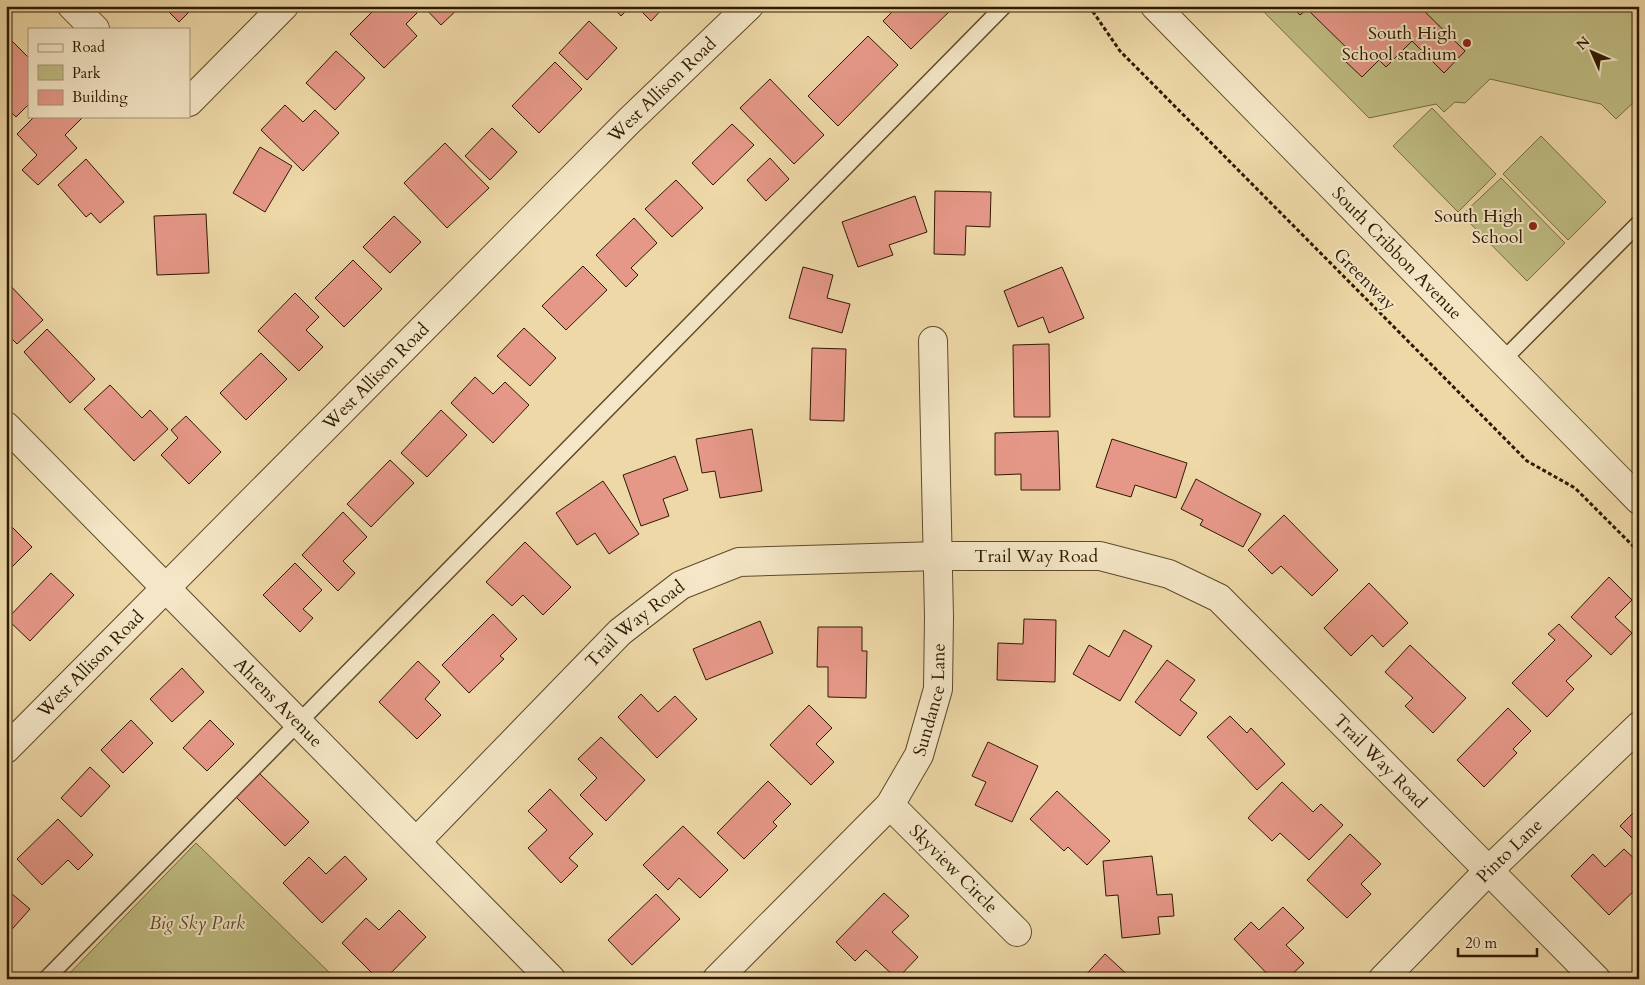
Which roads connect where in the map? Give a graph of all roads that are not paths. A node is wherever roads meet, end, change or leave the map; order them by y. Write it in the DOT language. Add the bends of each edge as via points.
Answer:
graph roads {
  1 [pos="72,6"];
  2 [pos="284,6"];
  3 [pos="749,6"];
  4 [pos="1004,6"];
  5 [pos="1155,6"];
  6 [pos="94,28"];
  7 [pos="190,101"];
  8 [pos="1639,223"];
  9 [pos="933,341"];
  10 [pos="1502,361"];
  11 [pos="6,426"];
  12 [pos="1639,500"];
  13 [pos="938,556"];
  14 [pos="168,588"];
  15 [pos="299,722"];
  16 [pos="1639,726"];
  17 [pos="6,749"];
  18 [pos="890,805"];
  19 [pos="416,841"];
  20 [pos="1489,870"];
  21 [pos="1017,932"];
  22 [pos="46,979"];
  23 [pos="551,979"];
  24 [pos="717,979"];
  25 [pos="1383,979"];
  26 [pos="1596,979"];
  1 -- 6 [label="street"];
  2 -- 7 [label="street"];
  3 -- 14 [label="street, West Allison Road" via="622,128"];
  4 -- 15 [label="lane"];
  5 -- 10 [label="street, South Cribbon Avenue"];
  8 -- 10 [label="lane"];
  9 -- 13 [label="street, Sundance Lane"];
  10 -- 12 [label="street, South Cribbon Avenue"];
  11 -- 14 [label="street, Ahrens Avenue"];
  13 -- 18 [label="street, Sundance Lane" via="938,689 919,755"];
  13 -- 19 [label="street, Trail Way Road" via="739,562 681,585 620,632"];
  13 -- 20 [label="street, Trail Way Road" via="1100,556 1169,574 1219,598"];
  14 -- 15 [label="street, Ahrens Avenue"];
  14 -- 17 [label="street, West Allison Road"];
  15 -- 19 [label="street, Ahrens Avenue"];
  15 -- 22 [label="lane"];
  16 -- 20 [label="street, Pinto Lane"];
  18 -- 21 [label="street, Skyview Circle"];
  18 -- 24 [label="street, Sundance Lane"];
  19 -- 23 [label="street, Ahrens Avenue"];
  20 -- 25 [label="street, Pinto Lane"];
  20 -- 26 [label="street, Trail Way Road"];
}
